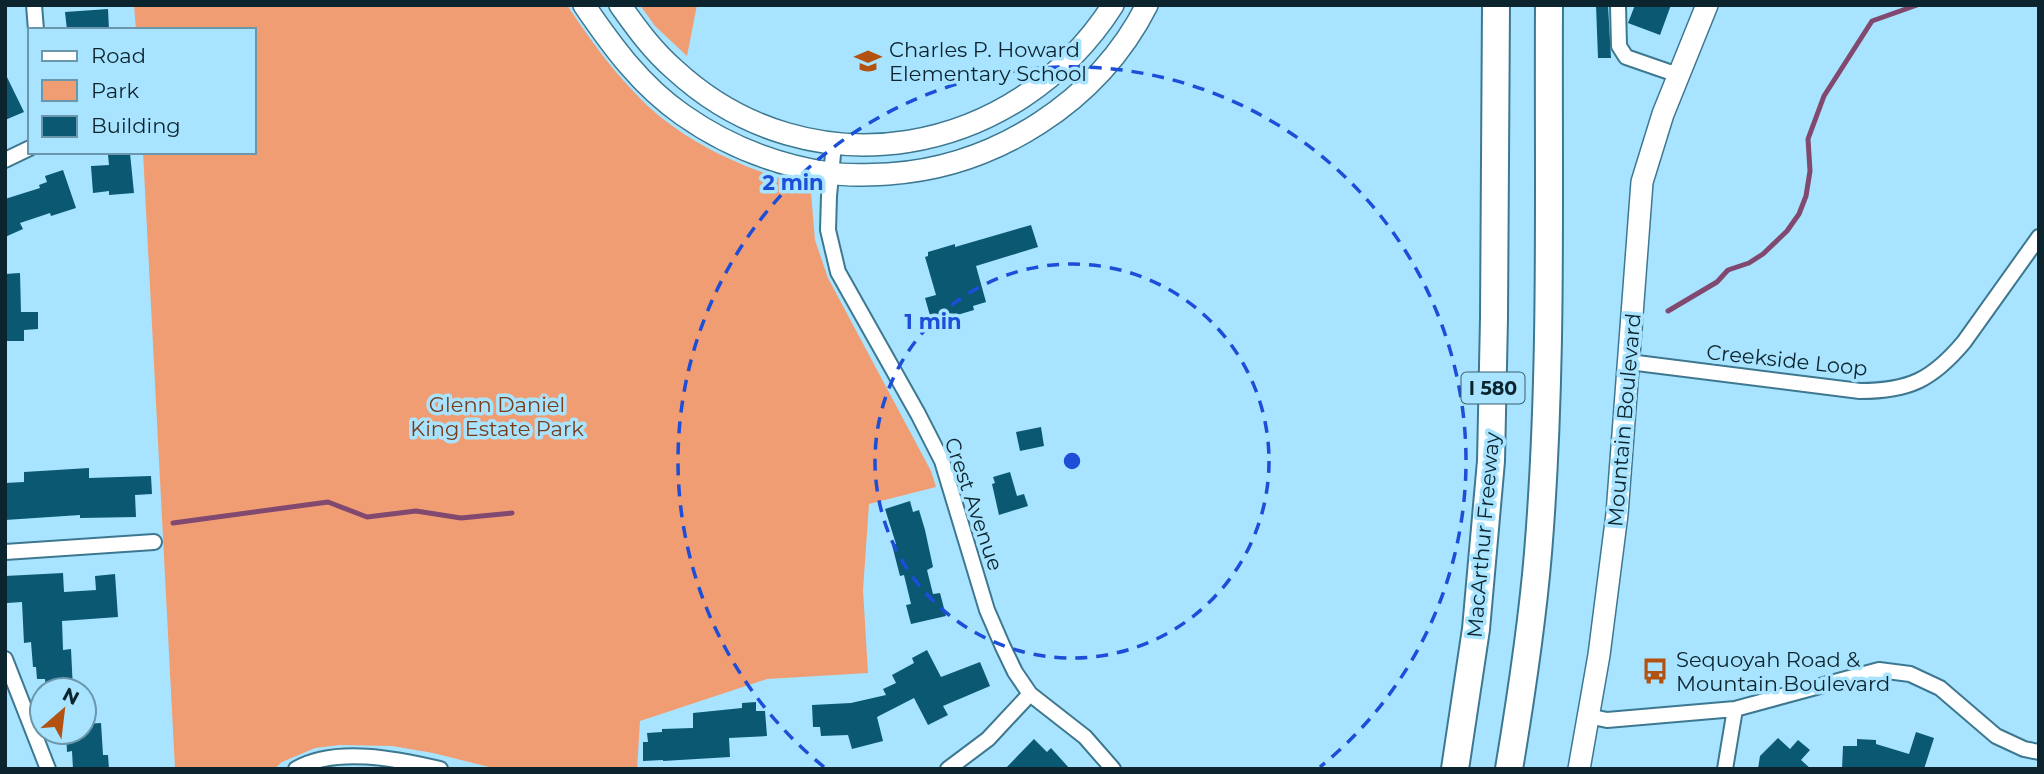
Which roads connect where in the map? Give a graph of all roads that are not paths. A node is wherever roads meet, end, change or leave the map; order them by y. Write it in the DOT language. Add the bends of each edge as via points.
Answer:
graph roads {
  1 [pos="34,5"];
  2 [pos="584,5"];
  3 [pos="620,5"];
  4 [pos="1113,5"];
  5 [pos="1147,5"];
  6 [pos="1496,5"];
  7 [pos="1549,5"];
  8 [pos="1618,5"];
  9 [pos="1707,5"];
  10 [pos="36,28"];
  11 [pos="1678,75"];
  12 [pos="834,144"];
  13 [pos="28,149"];
  14 [pos="5,160"];
  15 [pos="831,173"];
  16 [pos="2039,237"];
  17 [pos="1629,362"];
  18 [pos="153,542"];
  19 [pos="5,552"];
  20 [pos="5,659"];
  21 [pos="1030,694"];
  22 [pos="1735,709"];
  23 [pos="1588,716"];
  24 [pos="2039,752"];
  25 [pos="48,769"];
  26 [pos="296,769"];
  27 [pos="440,769"];
  28 [pos="948,769"];
  29 [pos="1113,769"];
  30 [pos="1455,769"];
  31 [pos="1509,769"];
  32 [pos="1579,769"];
  33 [pos="1725,769"];
  1 -- 10 [label="street"];
  2 -- 15 [label="street" via="631,69 682,115 745,150"];
  3 -- 12 [label="street" via="653,50 699,90 755,122"];
  4 -- 12 [label="street" via="1059,69 1002,111 936,137 898,144"];
  5 -- 15 [label="street" via="1105,68 1076,96 1015,138 983,153 907,173"];
  6 -- 30 [label="highway, MacArthur Freeway / I 580" via="1491,461 1476,629"];
  7 -- 31 [label="highway, I 580" via="1543,468 1530,637"];
  8 -- 11 [label="street" via="1619,46 1626,57"];
  9 -- 11 [label="street, Mountain Boulevard"];
  11 -- 17 [label="street, Mountain Boulevard" via="1642,182"];
  12 -- 15 [label="street, Crest Avenue"];
  13 -- 14 [label="street"];
  15 -- 21 [label="street, Crest Avenue" via="828,230 838,272 942,461 987,610"];
  16 -- 17 [label="street, Creekside Loop" via="1964,342 1917,383 1860,391"];
  17 -- 23 [label="street, Mountain Boulevard" via="1611,567"];
  18 -- 19 [label="street"];
  20 -- 25 [label="street"];
  21 -- 28 [label="street" via="988,739"];
  21 -- 29 [label="street, Crest Avenue" via="1085,737"];
  22 -- 23 [label="street" via="1607,720"];
  22 -- 24 [label="street" via="1879,670 1910,674 1940,688 1996,736"];
  22 -- 33 [label="street"];
  23 -- 32 [label="street, Mountain Boulevard"];
  26 -- 27 [label="street" via="307,762 341,756 401,760"];
}
